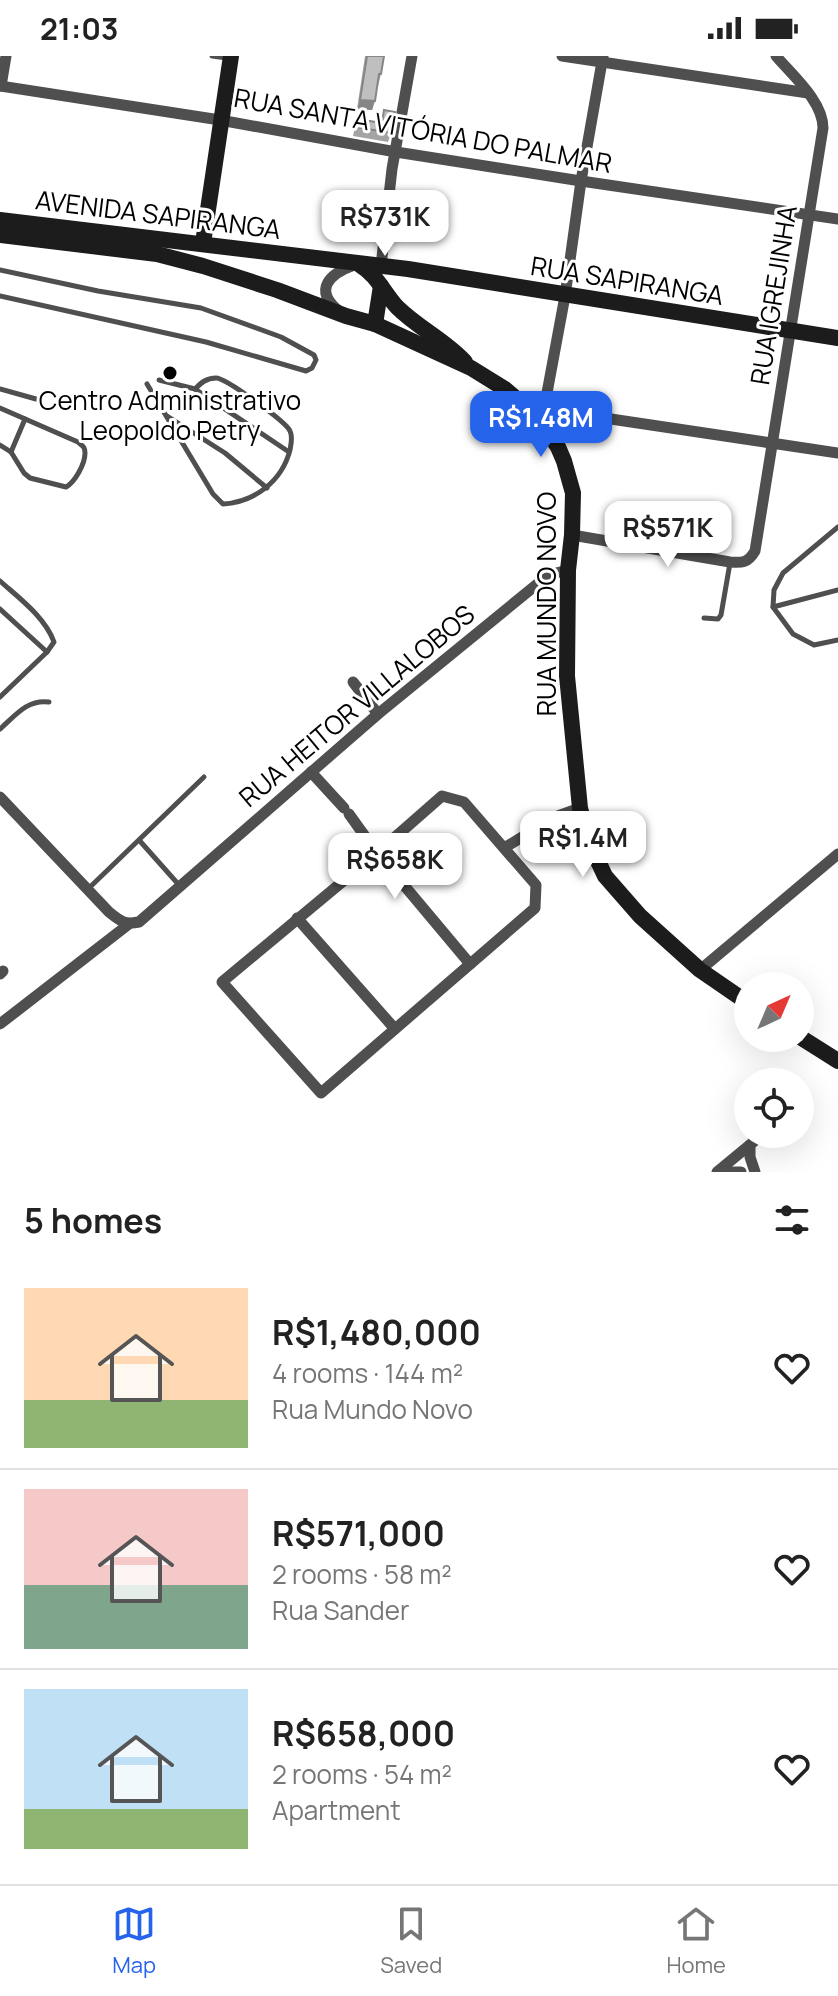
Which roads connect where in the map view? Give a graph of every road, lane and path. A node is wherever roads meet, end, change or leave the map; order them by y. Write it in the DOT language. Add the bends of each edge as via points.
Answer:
graph roads {
  1 [pos="6,56"];
  2 [pos="212,56"];
  3 [pos="412,56"];
  4 [pos="562,56"];
  5 [pos="776,56"];
  6 [pos="231,57"];
  7 [pos="602,59"];
  8 [pos="0,86"];
  9 [pos="808,93"];
  10 [pos="220,120"];
  11 [pos="396,152"];
  12 [pos="581,181"];
  13 [pos="808,215"];
  14 [pos="838,219"];
  15 [pos="0,220"];
  16 [pos="0,235"];
  17 [pos="203,243"];
  18 [pos="359,264"];
  19 [pos="381,266"];
  20 [pos="408,269"];
  21 [pos="0,270"];
  22 [pos="381,286"];
  23 [pos="0,296"];
  24 [pos="565,296"];
  25 [pos="346,316"];
  26 [pos="375,324"];
  27 [pos="790,331"];
  28 [pos="838,338"];
  29 [pos="471,368"];
  30 [pos="159,380"];
  31 [pos="147,384"];
  32 [pos="0,389"];
  33 [pos="195,389"];
  34 [pos="36,399"];
  35 [pos="0,408"];
  36 [pos="540,412"];
  37 [pos="166,416"];
  38 [pos="25,419"];
  39 [pos="773,443"];
  40 [pos="0,445"];
  41 [pos="11,452"];
  42 [pos="289,452"];
  43 [pos="838,453"];
  44 [pos="267,488"];
  45 [pos="838,527"];
  46 [pos="572,535"];
  47 [pos="730,562"];
  48 [pos="568,570"];
  49 [pos="0,581"];
  50 [pos="838,590"];
  51 [pos="773,607"];
  52 [pos="0,609"];
  53 [pos="704,618"];
  54 [pos="838,640"];
  55 [pos="47,652"];
  56 [pos="353,682"];
  57 [pos="0,697"];
  58 [pos="49,702"];
  59 [pos="378,714"];
  60 [pos="0,729"];
  61 [pos="311,772"];
  62 [pos="204,777"];
  63 [pos="4,801"];
  64 [pos="580,808"];
  65 [pos="139,840"];
  66 [pos="504,848"];
  67 [pos="377,853"];
  68 [pos="838,854"];
  69 [pos="179,885"];
  70 [pos="88,890"];
  71 [pos="297,918"];
  72 [pos="129,924"];
  73 [pos="470,964"];
  74 [pos="700,970"];
  75 [pos="734,993"];
  76 [pos="0,1024"];
  77 [pos="395,1029"];
  78 [pos="814,1046"];
  79 [pos="838,1061"];
  80 [pos="747,1148"];
  81 [pos="750,1148"];
  82 [pos="719,1172"];
  83 [pos="741,1172"];
  84 [pos="755,1172"];
  1 -- 8 [label="street"];
  2 -- 6 [label="lane"];
  3 -- 11 [label="street"];
  4 -- 7 [label="street"];
  5 -- 9 [label="street, RUA IGREJINHA"];
  6 -- 10 [label="main road"];
  7 -- 9 [label="street"];
  7 -- 12 [label="street"];
  8 -- 10 [label="street, RUA SANTA VITÓRIA DO PALMAR"];
  9 -- 13 [label="street, RUA IGREJINHA" via="823,122"];
  10 -- 11 [label="street, RUA SANTA VITÓRIA DO PALMAR"];
  10 -- 17 [label="main road"];
  11 -- 12 [label="street, RUA SANTA VITÓRIA DO PALMAR"];
  11 -- 19 [label="street"];
  12 -- 13 [label="street, RUA SANTA VITÓRIA DO PALMAR"];
  12 -- 24 [label="street"];
  13 -- 14 [label="street, RUA SANTA VITÓRIA DO PALMAR"];
  13 -- 27 [label="street, RUA IGREJINHA"];
  15 -- 17 [label="main road, AVENIDA SAPIRANGA"];
  16 -- 25 [label="main road, AVENIDA SAPIRANGA" via="157,254"];
  17 -- 18 [label="main road, AVENIDA SAPIRANGA"];
  18 -- 19 [label="main road, RUA SAPIRANGA"];
  18 -- 22 [label="main road"];
  18 -- 25 [label="street" via="340,270 326,287 327,298"];
  19 -- 20 [label="main road, RUA SAPIRANGA"];
  20 -- 22 [label="main road"];
  20 -- 24 [label="main road, RUA SAPIRANGA"];
  21 -- 23 [label="lane" via="201,308 281,337 316,360 306,371 206,342"];
  22 -- 26 [label="main road"];
  22 -- 29 [label="main road, RUA MUNDO NOVO" via="397,306"];
  24 -- 27 [label="main road, RUA SAPIRANGA"];
  24 -- 36 [label="street"];
  25 -- 26 [label="main road, AVENIDA SAPIRANGA"];
  26 -- 29 [label="main road, RUA MUNDO NOVO"];
  27 -- 28 [label="main road, RUA SAPIRANGA"];
  27 -- 39 [label="street, RUA IGREJINHA"];
  29 -- 36 [label="main road, RUA MUNDO NOVO"];
  30 -- 33 [label="lane"];
  31 -- 37 [label="lane"];
  32 -- 34 [label="lane"];
  33 -- 42 [label="lane"];
  33 -- 42 [label="lane" via="206,379 230,383 290,431"];
  35 -- 38 [label="lane"];
  36 -- 39 [label="street"];
  36 -- 46 [label="main road, RUA MUNDO NOVO" via="573,493"];
  37 -- 44 [label="lane" via="225,453"];
  37 -- 44 [label="lane" via="223,504 239,503"];
  38 -- 41 [label="lane"];
  38 -- 41 [label="lane" via="83,447 75,482 66,487 30,478"];
  39 -- 43 [label="street"];
  39 -- 47 [label="street, RUA IGREJINHA" via="755,551 742,563"];
  40 -- 41 [label="lane"];
  42 -- 44 [label="lane"];
  45 -- 51 [label="lane" via="783,573"];
  46 -- 47 [label="street"];
  46 -- 48 [label="main road, RUA MUNDO NOVO"];
  47 -- 53 [label="lane" via="721,615"];
  48 -- 59 [label="street, RUA HEITOR VILLALOBOS" via="541,581"];
  48 -- 64 [label="main road, RUA MUNDO NOVO" via="567,676"];
  49 -- 55 [label="lane" via="46,627 54,642"];
  50 -- 51 [label="lane"];
  51 -- 54 [label="lane" via="793,634 814,645"];
  52 -- 55 [label="lane"];
  55 -- 57 [label="lane"];
  56 -- 59 [label="street"];
  58 -- 60 [label="lane" via="30,703"];
  59 -- 61 [label="street, RUA HEITOR VILLALOBOS"];
  61 -- 67 [label="street"];
  61 -- 69 [label="street, RUA HEITOR VILLALOBOS"];
  62 -- 65 [label="lane"];
  63 -- 70 [label="street"];
  64 -- 66 [label="street"];
  64 -- 74 [label="main road, RUA MUNDO NOVO" via="605,876"];
  65 -- 69 [label="lane"];
  65 -- 70 [label="lane"];
  66 -- 67 [label="street" via="464,802 442,796"];
  66 -- 73 [label="street" via="536,885 535,908"];
  67 -- 71 [label="street"];
  67 -- 73 [label="street"];
  68 -- 74 [label="street"];
  69 -- 72 [label="street, RUA HEITOR VILLALOBOS" via="139,922"];
  70 -- 72 [label="street"];
  71 -- 77 [label="street"];
  71 -- 77 [label="street" via="222,982 321,1093"];
  72 -- 76 [label="street, RUA HEITOR VILLALOBOS"];
  73 -- 77 [label="street"];
  74 -- 75 [label="main road, RUA MUNDO NOVO"];
  78 -- 79 [label="main road"];
  80 -- 82 [label="street"];
  81 -- 84 [label="street"];
  82 -- 83 [label="street"];
}
